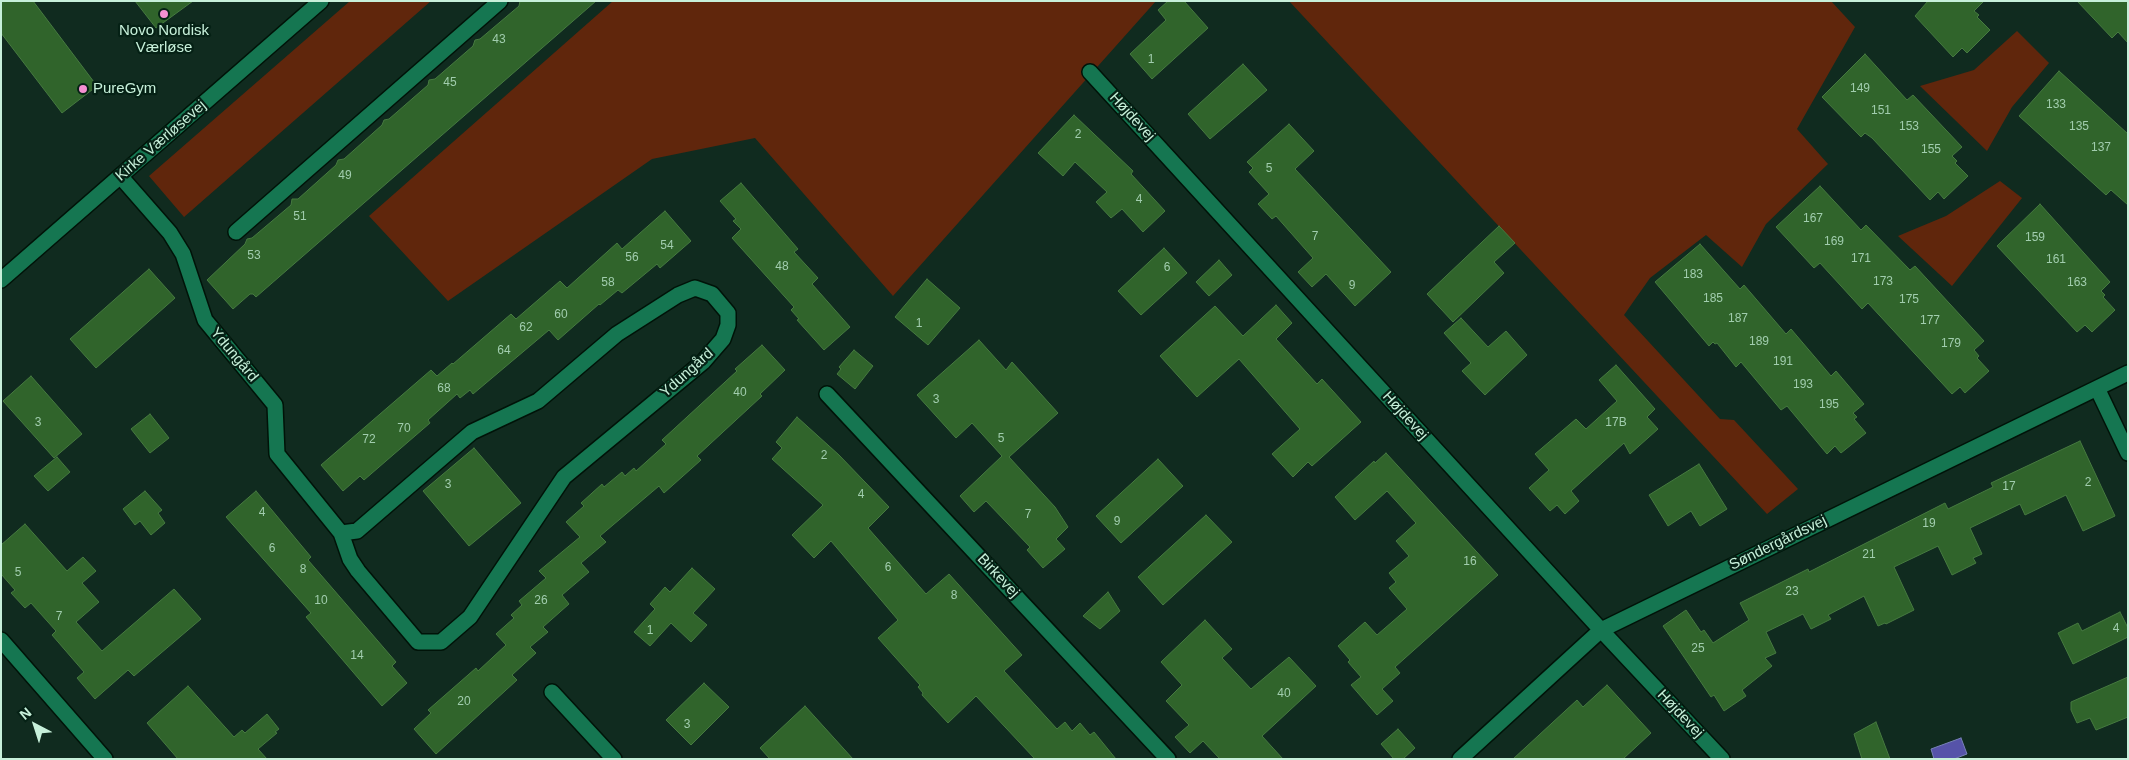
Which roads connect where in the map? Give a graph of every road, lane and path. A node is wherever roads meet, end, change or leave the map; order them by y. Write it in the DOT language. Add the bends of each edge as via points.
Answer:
graph roads {
  1 [pos="321,1"];
  2 [pos="500,1"];
  3 [pos="1090,72"];
  4 [pos="121,177"];
  5 [pos="236,232"];
  6 [pos="1,280"];
  7 [pos="2128,373"];
  8 [pos="2097,388"];
  9 [pos="827,394"];
  10 [pos="2128,453"];
  11 [pos="341,533"];
  12 [pos="1601,630"];
  13 [pos="1,640"];
  14 [pos="552,692"];
  15 [pos="102,758"];
  16 [pos="614,759"];
  17 [pos="1168,759"];
  18 [pos="1460,759"];
  19 [pos="1722,759"];
  1 -- 4 [label="street, Kirke Værløsevej"];
  2 -- 5 [label="street"];
  3 -- 12 [label="street, Højdevej"];
  4 -- 6 [label="street, Kirke Værløsevej"];
  4 -- 11 [label="street, Ydungård" via="170,233 182,254 205,320 275,405 277,454"];
  7 -- 8 [label="street, Søndergårdsvej"];
  8 -- 10 [label="street"];
  8 -- 12 [label="street, Søndergårdsvej"];
  9 -- 17 [label="street, Birkevej"];
  11 -- 11 [label="street, Ydungård" via="350,559 418,642 441,642 470,616 564,477 704,362 723,339 728,313 712,294 695,288 678,295 617,334 538,401 472,432 357,531"];
  12 -- 18 [label="street, Søndergårdsvej"];
  12 -- 19 [label="street, Højdevej"];
  13 -- 15 [label="street"];
  14 -- 16 [label="street"];
}
